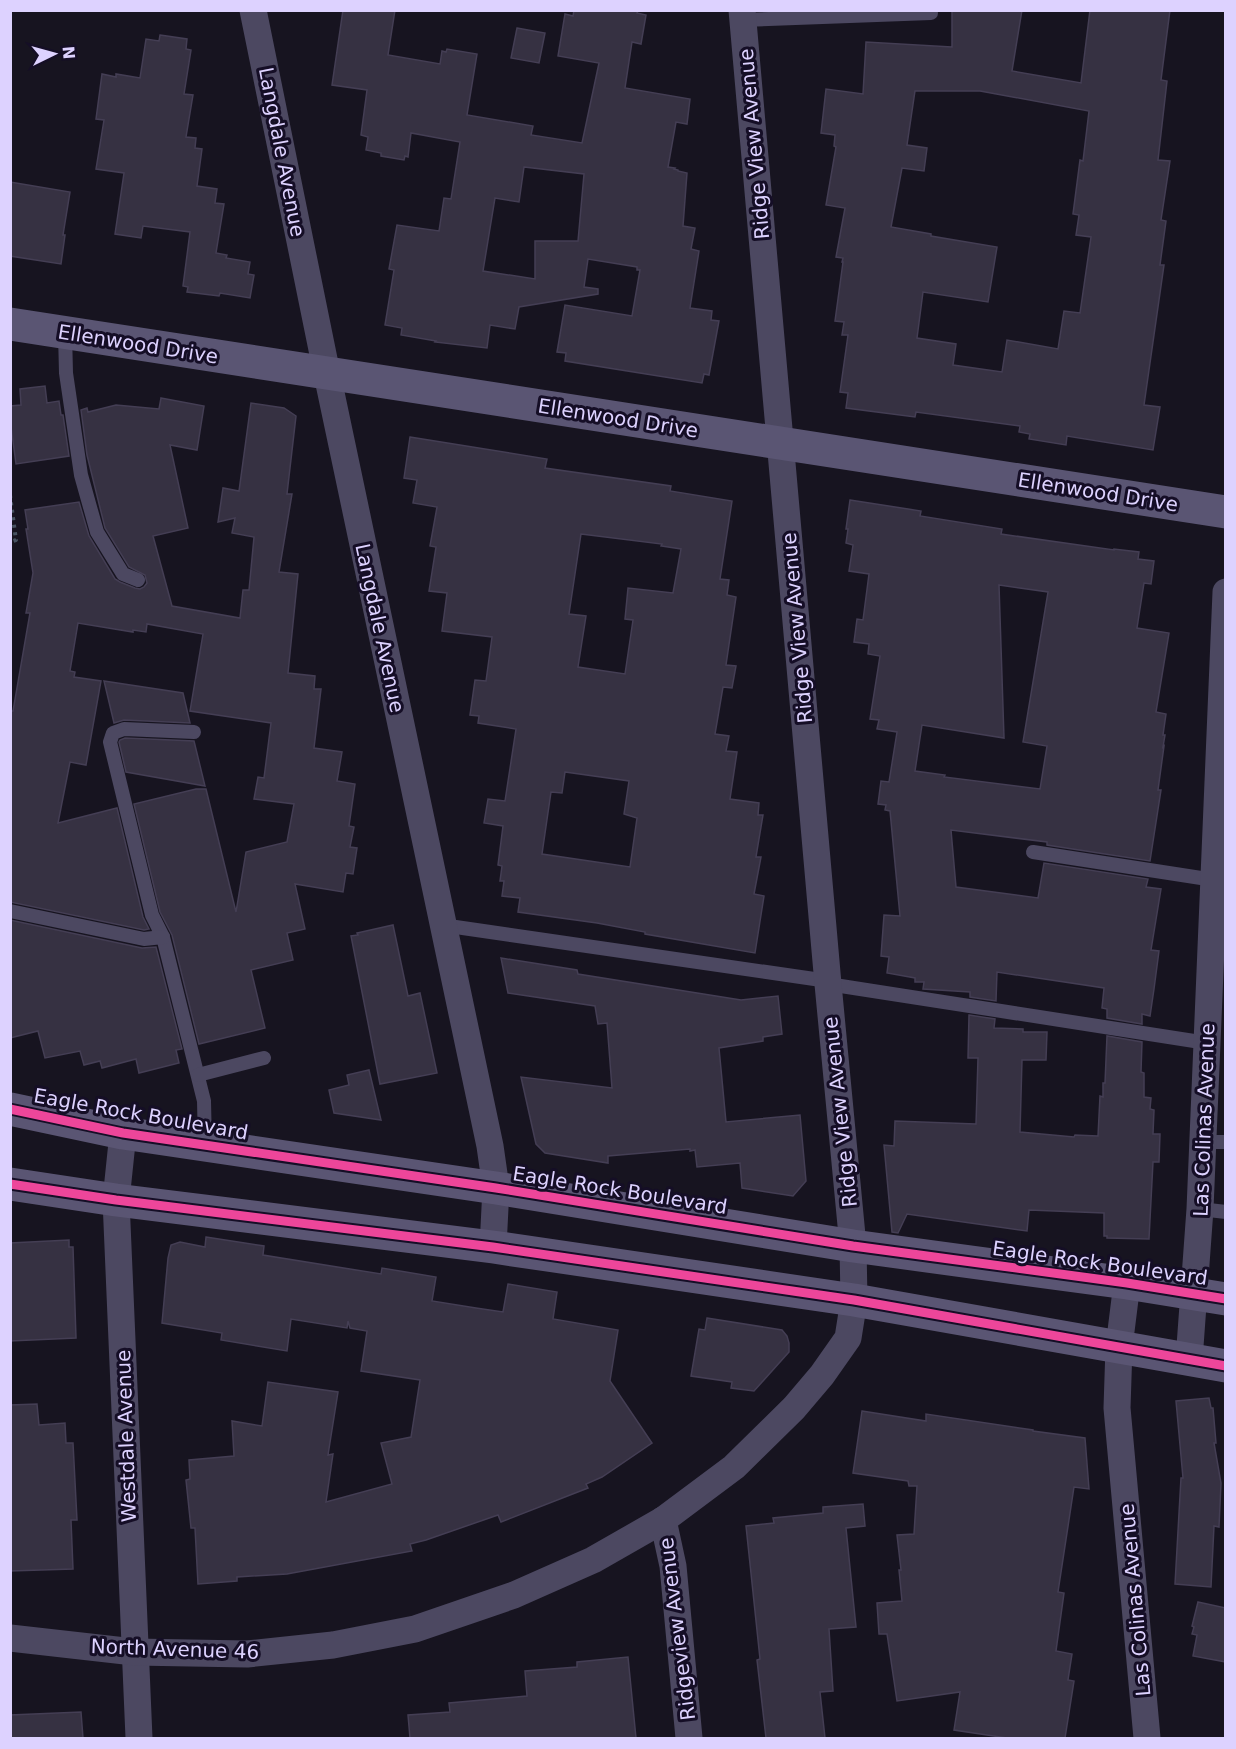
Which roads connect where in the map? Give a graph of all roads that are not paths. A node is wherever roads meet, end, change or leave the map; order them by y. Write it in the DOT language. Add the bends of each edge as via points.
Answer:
graph roads {
  1 [pos="253,10"];
  2 [pos="931,13"];
  3 [pos="742,15"];
  4 [pos="10,324"];
  5 [pos="65,333"];
  6 [pos="327,374"];
  7 [pos="780,443"];
  8 [pos="1226,512"];
  9 [pos="138,580"];
  10 [pos="1226,592"];
  11 [pos="194,732"];
  12 [pos="1033,852"];
  13 [pos="1214,880"];
  14 [pos="10,911"];
  15 [pos="442,925"];
  16 [pos="163,938"];
  17 [pos="828,982"];
  18 [pos="1207,1044"];
  19 [pos="264,1058"];
  20 [pos="198,1075"];
  21 [pos="10,1109"];
  22 [pos="123,1133"];
  23 [pos="1214,1142"];
  24 [pos="205,1145"];
  25 [pos="10,1184"];
  26 [pos="496,1188"];
  27 [pos="117,1200"];
  28 [pos="1213,1210"];
  29 [pos="853,1246"];
  30 [pos="493,1247"];
  31 [pos="1127,1283"];
  32 [pos="1210,1296"];
  33 [pos="854,1300"];
  34 [pos="1119,1347"];
  35 [pos="1189,1360"];
  36 [pos="1226,1366"];
  37 [pos="663,1520"];
  38 [pos="10,1638"];
  39 [pos="135,1652"];
  40 [pos="139,1738"];
  41 [pos="689,1738"];
  42 [pos="1147,1738"];
  1 -- 6 [label="street, Langdale Avenue"];
  2 -- 3 [label="lane"];
  3 -- 7 [label="street, Ridge View Avenue"];
  4 -- 5 [label="main road, Ellenwood Drive"];
  5 -- 6 [label="main road, Ellenwood Drive"];
  5 -- 9 [label="lane" via="81,475 97,532 123,574"];
  6 -- 7 [label="main road, Ellenwood Drive"];
  6 -- 15 [label="street, Langdale Avenue"];
  7 -- 8 [label="main road, Ellenwood Drive"];
  7 -- 17 [label="street, Ridge View Avenue"];
  10 -- 13 [label="street, Las Colinas Avenue"];
  11 -- 16 [label="lane" via="124,729 113,733 110,742 152,915"];
  12 -- 13 [label="lane"];
  13 -- 18 [label="street, Las Colinas Avenue"];
  14 -- 16 [label="lane" via="144,939"];
  15 -- 17 [label="lane"];
  15 -- 26 [label="street, Langdale Avenue"];
  16 -- 20 [label="lane"];
  17 -- 18 [label="lane"];
  17 -- 29 [label="street, Ridge View Avenue"];
  18 -- 23 [label="street, Las Colinas Avenue"];
  19 -- 20 [label="lane"];
  20 -- 24 [label="lane" via="204,1101"];
  21 -- 22 [label="main road, Eagle Rock Boulevard"];
  22 -- 24 [label="main road, Eagle Rock Boulevard"];
  22 -- 27 [label="street, Westdale Avenue"];
  23 -- 28 [label="street, Las Colinas Avenue"];
  24 -- 26 [label="main road, Eagle Rock Boulevard"];
  25 -- 27 [label="main road"];
  26 -- 29 [label="main road, Eagle Rock Boulevard"];
  26 -- 30 [label="street, Langdale Avenue"];
  27 -- 30 [label="main road"];
  27 -- 39 [label="street, Westdale Avenue"];
  28 -- 32 [label="street, Las Colinas Avenue"];
  29 -- 31 [label="main road, Eagle Rock Boulevard"];
  29 -- 33 [label="street"];
  30 -- 33 [label="main road"];
  31 -- 32 [label="main road, Eagle Rock Boulevard"];
  31 -- 34 [label="street, Las Colinas Avenue"];
  32 -- 35 [label="street, Las Colinas Avenue"];
  33 -- 34 [label="main road"];
  33 -- 37 [label="street, North Avenue 46" via="848,1338 794,1408 734,1467"];
  34 -- 35 [label="main road"];
  34 -- 42 [label="street, Las Colinas Avenue" via="1117,1408"];
  35 -- 36 [label="main road"];
  37 -- 39 [label="street, North Avenue 46" via="593,1560 524,1591 415,1629 333,1645 247,1654"];
  37 -- 41 [label="street, Ridgeview Avenue" via="673,1566"];
  38 -- 39 [label="street, North Avenue 46"];
  39 -- 40 [label="street, Westdale Avenue"];
}
